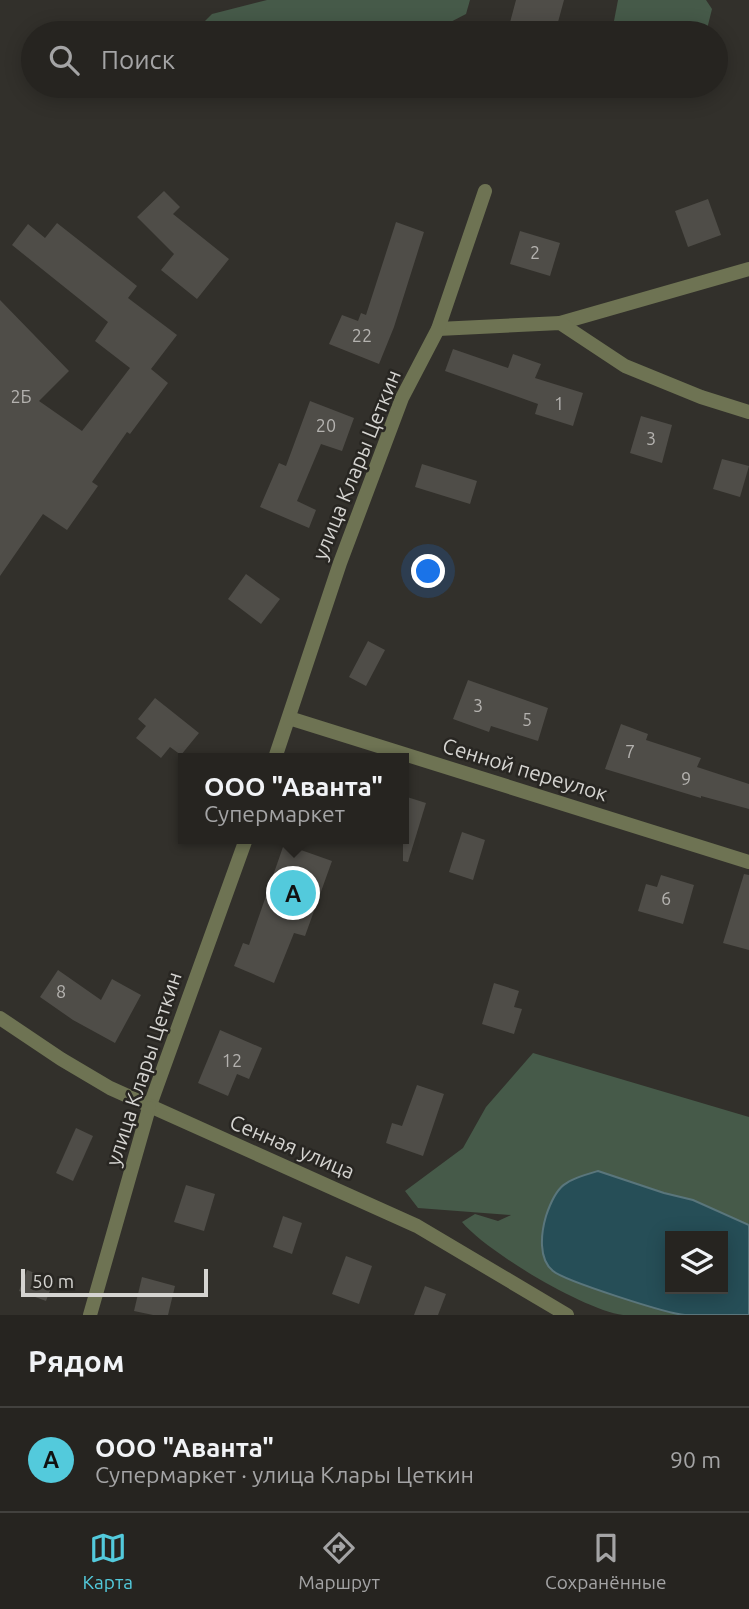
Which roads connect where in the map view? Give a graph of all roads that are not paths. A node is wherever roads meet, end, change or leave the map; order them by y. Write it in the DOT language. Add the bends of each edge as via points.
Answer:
graph roads {
  1 [pos="485,191"];
  2 [pos="749,269"];
  3 [pos="560,323"];
  4 [pos="438,329"];
  5 [pos="749,412"];
  6 [pos="289,719"];
  7 [pos="277,753"];
  8 [pos="398,753"];
  9 [pos="409,756"];
  10 [pos="244,844"];
  11 [pos="749,862"];
  12 [pos="0,1018"];
  13 [pos="149,1108"];
  14 [pos="90,1315"];
  15 [pos="567,1315"];
  1 -- 4 [label="street, улица Клары Цеткин"];
  2 -- 3 [label="street"];
  3 -- 4 [label="street"];
  3 -- 5 [label="street" via="625,366"];
  4 -- 6 [label="street, улица Клары Цеткин" via="398,410 340,563"];
  6 -- 7 [label="street, улица Клары Цеткин"];
  6 -- 8 [label="street, Сенной переулок"];
  9 -- 11 [label="street, Сенной переулок"];
  10 -- 13 [label="street, улица Клары Цеткин"];
  12 -- 13 [label="street, Сенная улица" via="71,1065"];
  13 -- 14 [label="street, улица Клары Цеткин"];
  13 -- 15 [label="street, Сенная улица" via="417,1226"];
}
